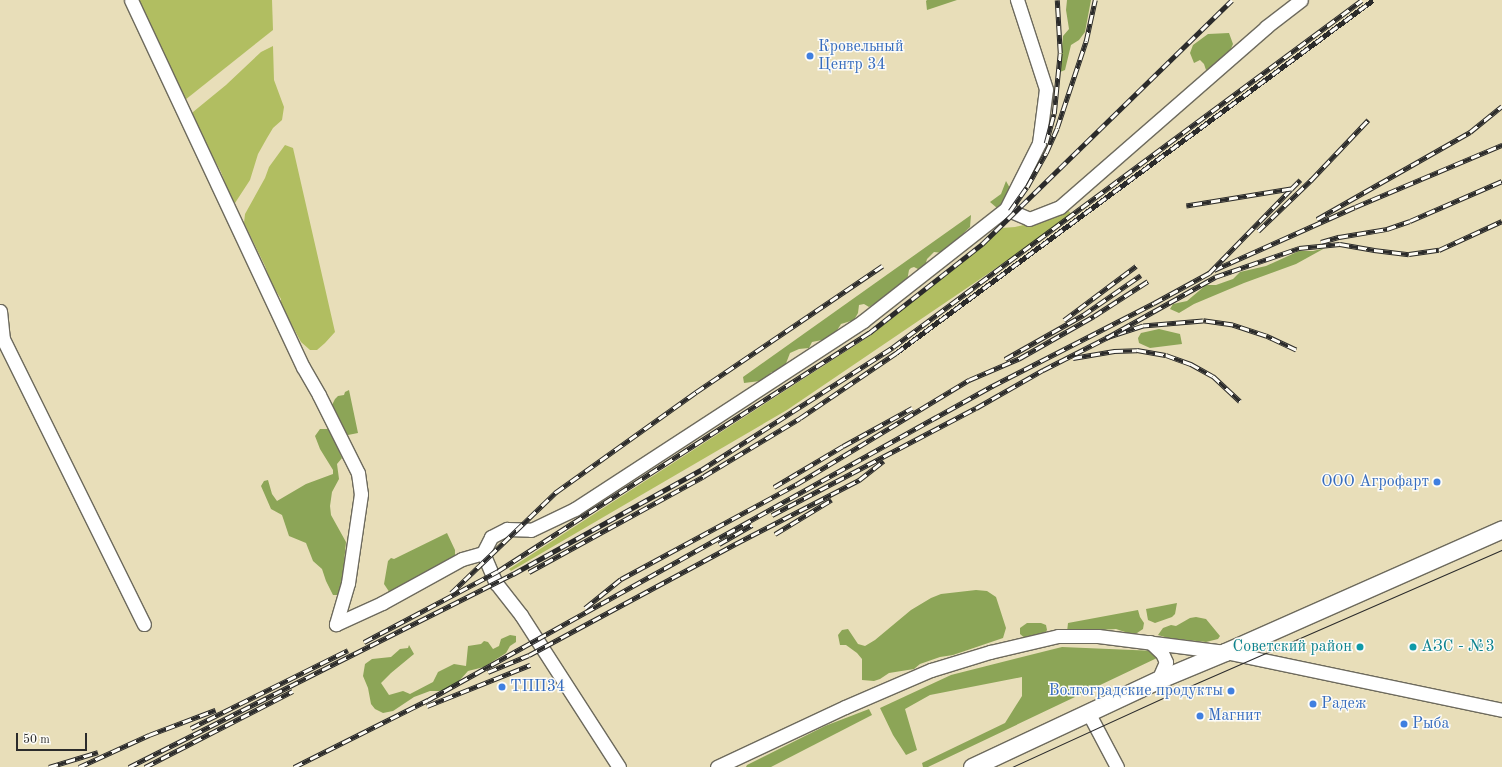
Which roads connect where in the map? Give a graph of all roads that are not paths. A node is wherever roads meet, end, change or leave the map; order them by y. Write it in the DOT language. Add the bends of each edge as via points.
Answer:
graph roads {
  1 [pos="131,0"];
  2 [pos="1017,0"];
  3 [pos="1301,0"];
  4 [pos="1006,209"];
  5 [pos="0,311"];
  6 [pos="1502,529"];
  7 [pos="483,552"];
  8 [pos="144,624"];
  9 [pos="1150,642"];
  10 [pos="1225,652"];
  11 [pos="1158,680"];
  12 [pos="1502,710"];
  13 [pos="1089,714"];
  14 [pos="619,767"];
  15 [pos="717,767"];
  16 [pos="972,767"];
  17 [pos="1118,767"];
  1 -- 7 [label="street" via="303,367 358,474 361,494 358,516 348,583 336,624 382,603 462,559"];
  2 -- 4 [label="street" via="1046,89 1039,143"];
  3 -- 4 [label="street" via="1266,27 1060,207 1029,219"];
  4 -- 7 [label="street" via="863,321 575,509 531,530 507,529 491,537"];
  5 -- 8 [label="street" via="3,339"];
  6 -- 10 [label="main road"];
  7 -- 14 [label="street" via="496,583 521,615"];
  9 -- 10 [label="street"];
  9 -- 11 [label="street" via="1162,653 1166,662"];
  9 -- 15 [label="street" via="1098,636 1058,636 990,652 931,670"];
  10 -- 11 [label="main road"];
  10 -- 12 [label="street"];
  11 -- 13 [label="main road"];
  13 -- 16 [label="main road"];
  13 -- 17 [label="street"];
}
